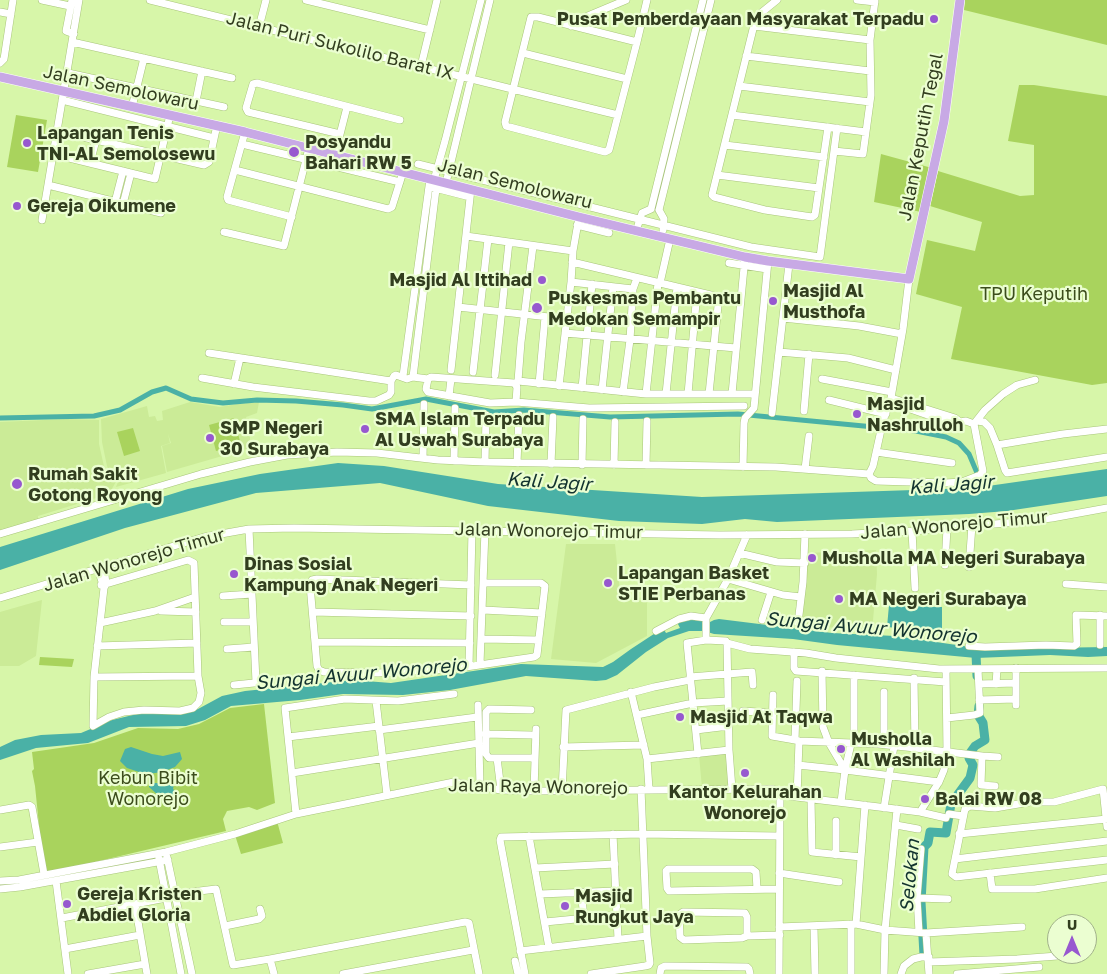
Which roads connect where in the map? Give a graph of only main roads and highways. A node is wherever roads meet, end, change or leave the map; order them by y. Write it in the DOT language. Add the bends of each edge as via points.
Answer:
graph roads {
  1 [pos="960,0"];
  2 [pos="0,77"];
  3 [pos="909,279"];
  1 -- 3 [label="main road, Jalan Keputih Tegal" via="944,121"];
  2 -- 3 [label="main road, Jalan Semolowaru" via="133,103 309,148 336,151 434,179 448,178 471,193 578,221 638,225 745,261"];
}
